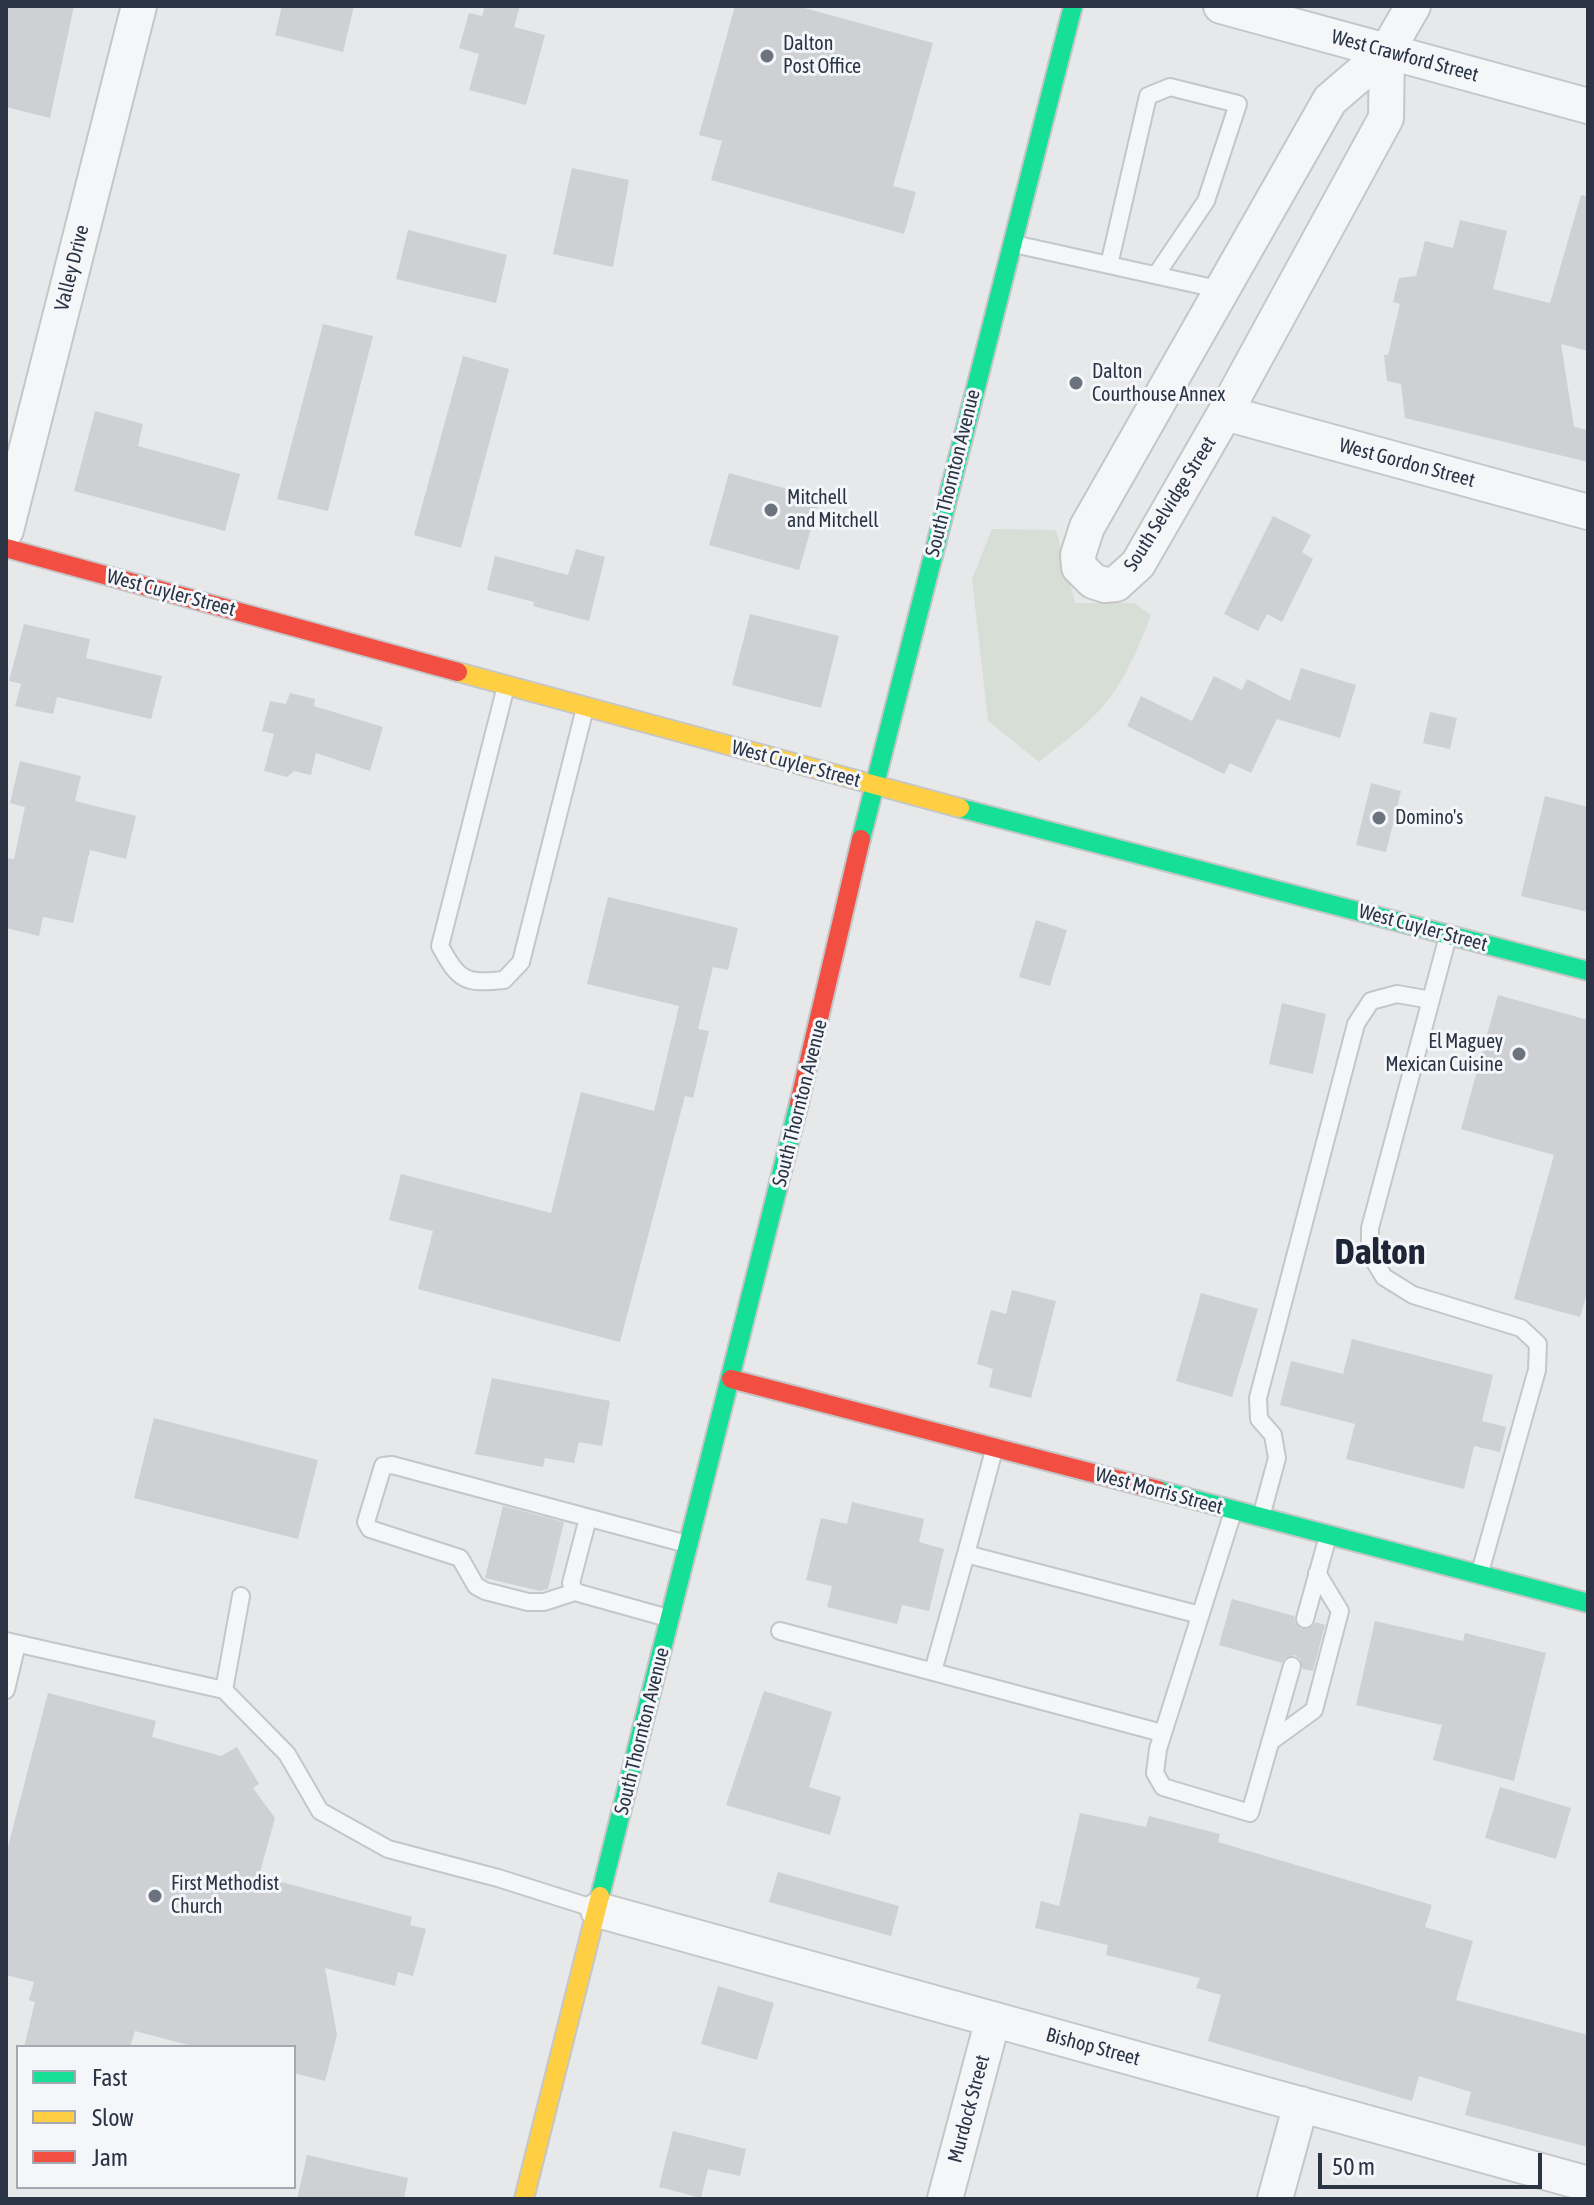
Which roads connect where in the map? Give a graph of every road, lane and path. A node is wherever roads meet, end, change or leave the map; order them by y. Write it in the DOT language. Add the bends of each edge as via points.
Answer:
graph roads {
  1 [pos="139,6"];
  2 [pos="1073,6"];
  3 [pos="1221,6"];
  4 [pos="1413,6"];
  5 [pos="1387,51"];
  6 [pos="1588,106"];
  7 [pos="1012,244"];
  8 [pos="1109,265"];
  9 [pos="1156,275"];
  10 [pos="1222,290"];
  11 [pos="1225,413"];
  12 [pos="1588,512"];
  13 [pos="6,530"];
  14 [pos="6,548"];
  15 [pos="506,684"];
  16 [pos="585,706"];
  17 [pos="873,785"];
  18 [pos="1448,935"];
  19 [pos="1588,971"];
  20 [pos="1431,1000"];
  21 [pos="731,1379"];
  22 [pos="995,1448"];
  23 [pos="1234,1511"];
  24 [pos="588,1518"];
  25 [pos="1261,1518"];
  26 [pos="1328,1536"];
  27 [pos="689,1545"];
  28 [pos="966,1554"];
  29 [pos="1317,1573"];
  30 [pos="1479,1575"];
  31 [pos="575,1592"];
  32 [pos="241,1596"];
  33 [pos="1588,1603"];
  34 [pos="1200,1615"];
  35 [pos="670,1619"];
  36 [pos="1305,1619"];
  37 [pos="780,1631"];
  38 [pos="12,1642"];
  39 [pos="1292,1666"];
  40 [pos="933,1671"];
  41 [pos="6,1690"];
  42 [pos="224,1690"];
  43 [pos="1162,1733"];
  44 [pos="1270,1742"];
  45 [pos="598,1910"];
  46 [pos="993,2019"];
  47 [pos="1301,2104"];
  48 [pos="1588,2184"];
  49 [pos="524,2199"];
  50 [pos="945,2199"];
  51 [pos="1275,2199"];
  1 -- 13 [label="street, Valley Drive"];
  2 -- 7 [label="main road, South Thornton Avenue"];
  3 -- 5 [label="street, West Crawford Street"];
  4 -- 5 [label="street"];
  5 -- 6 [label="street, West Crawford Street"];
  5 -- 10 [label="street, South Selvidge Street" via="1330,100"];
  5 -- 11 [label="street, South Selvidge Street" via="1386,118"];
  7 -- 8 [label="lane"];
  7 -- 17 [label="main road, South Thornton Avenue"];
  8 -- 9 [label="lane"];
  8 -- 9 [label="lane" via="1148,96 1170,87 1238,104 1206,201"];
  9 -- 10 [label="lane"];
  10 -- 11 [label="street, South Selvidge Street" via="1087,527 1079,567 1093,581 1116,584 1138,564"];
  11 -- 12 [label="street, West Gordon Street"];
  14 -- 15 [label="main road, West Cuyler Street"];
  15 -- 16 [label="main road, West Cuyler Street"];
  15 -- 16 [label="lane" via="440,946 453,970 475,983 504,980 521,962"];
  16 -- 17 [label="main road, West Cuyler Street"];
  17 -- 18 [label="main road, West Cuyler Street"];
  17 -- 21 [label="main road, South Thornton Avenue"];
  18 -- 19 [label="main road, West Cuyler Street"];
  18 -- 20 [label="lane"];
  20 -- 25 [label="lane" via="1397,994 1371,1001 1356,1024 1258,1398 1259,1419 1273,1435 1277,1458"];
  20 -- 30 [label="lane" via="1370,1228 1370,1254 1384,1277 1413,1295 1521,1328 1538,1344 1537,1370"];
  21 -- 22 [label="main road, West Morris Street"];
  21 -- 27 [label="main road, South Thornton Avenue"];
  22 -- 23 [label="main road, West Morris Street"];
  22 -- 28 [label="lane"];
  23 -- 25 [label="main road, West Morris Street"];
  23 -- 34 [label="lane"];
  24 -- 27 [label="lane"];
  24 -- 31 [label="lane" via="571,1583"];
  24 -- 31 [label="lane" via="392,1465 383,1466 366,1522 370,1529 460,1558 476,1586 485,1591 528,1602"];
  25 -- 26 [label="main road, West Morris Street"];
  26 -- 29 [label="lane"];
  26 -- 30 [label="main road, West Morris Street"];
  27 -- 35 [label="main road, South Thornton Avenue"];
  28 -- 34 [label="lane"];
  28 -- 40 [label="lane"];
  29 -- 36 [label="lane"];
  29 -- 44 [label="lane" via="1340,1611 1314,1710"];
  30 -- 33 [label="main road, West Morris Street"];
  31 -- 35 [label="lane"];
  32 -- 42 [label="lane"];
  34 -- 43 [label="lane"];
  35 -- 45 [label="main road, South Thornton Avenue"];
  37 -- 40 [label="lane"];
  38 -- 41 [label="lane"];
  38 -- 42 [label="lane"];
  39 -- 44 [label="lane"];
  40 -- 43 [label="lane"];
  42 -- 45 [label="lane" via="287,1754 320,1811 388,1849"];
  43 -- 44 [label="lane" via="1155,1773 1163,1787 1250,1813"];
  45 -- 46 [label="street, Bishop Street"];
  45 -- 49 [label="main road, South Thornton Avenue"];
  46 -- 47 [label="street, Bishop Street"];
  46 -- 50 [label="street, Murdock Street"];
  47 -- 48 [label="street, Bishop Street"];
  47 -- 51 [label="street"];
}
